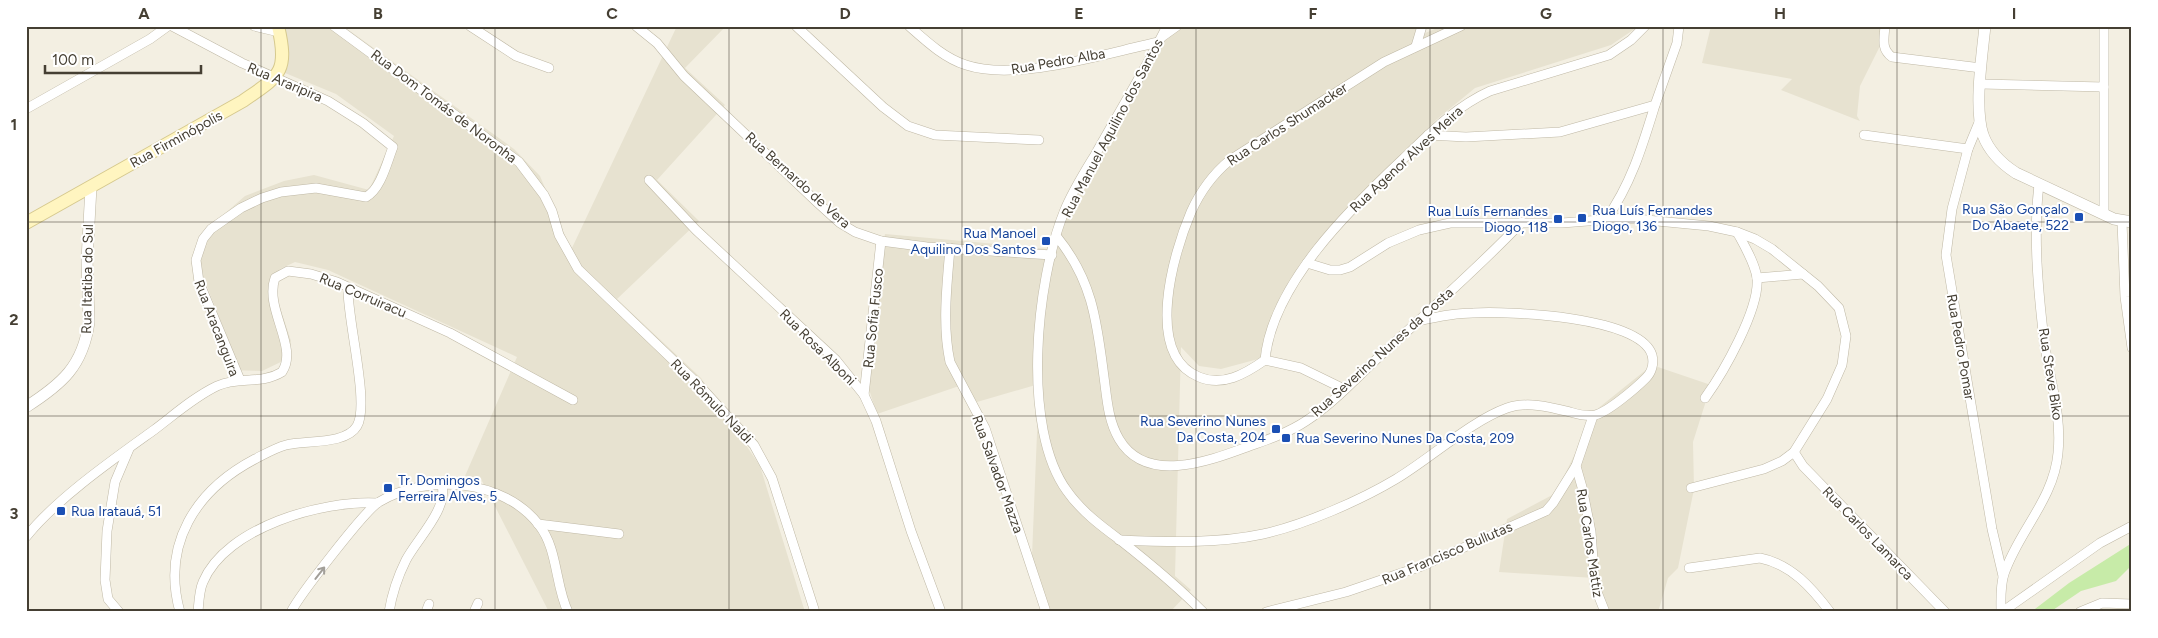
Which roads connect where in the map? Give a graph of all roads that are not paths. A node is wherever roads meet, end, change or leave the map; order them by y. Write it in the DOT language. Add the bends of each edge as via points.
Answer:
graph roads {
  1 [pos="168,26"];
  2 [pos="172,26"];
  3 [pos="254,26"];
  4 [pos="334,26"];
  5 [pos="470,26"];
  6 [pos="796,26"];
  7 [pos="909,26"];
  8 [pos="1167,26"];
  9 [pos="1177,26"];
  10 [pos="1422,26"];
  11 [pos="1461,26"];
  12 [pos="1645,26"];
  13 [pos="1678,26"];
  14 [pos="1885,26"];
  15 [pos="1985,26"];
  16 [pos="2104,26"];
  17 [pos="279,29"];
  18 [pos="639,29"];
  19 [pos="1160,39"];
  20 [pos="1416,46"];
  21 [pos="549,68"];
  22 [pos="1981,68"];
  23 [pos="275,78"];
  24 [pos="1981,84"];
  25 [pos="2104,87"];
  26 [pos="1655,105"];
  27 [pos="26,109"];
  28 [pos="1980,120"];
  29 [pos="1864,135"];
  30 [pos="1428,136"];
  31 [pos="1039,140"];
  32 [pos="1968,149"];
  33 [pos="649,180"];
  34 [pos="2039,184"];
  35 [pos="91,186"];
  36 [pos="360,197"];
  37 [pos="2104,213"];
  38 [pos="1606,218"];
  39 [pos="1522,222"];
  40 [pos="2127,222"];
  41 [pos="26,223"];
  42 [pos="556,224"];
  43 [pos="1738,232"];
  44 [pos="1057,237"];
  45 [pos="881,241"];
  46 [pos="950,248"];
  47 [pos="1052,255"];
  48 [pos="1307,263"];
  49 [pos="1803,274"];
  50 [pos="1757,278"];
  51 [pos="348,288"];
  52 [pos="1418,321"];
  53 [pos="2132,348"];
  54 [pos="1265,360"];
  55 [pos="240,380"];
  56 [pos="1344,389"];
  57 [pos="864,396"];
  58 [pos="1705,398"];
  59 [pos="573,400"];
  60 [pos="26,407"];
  61 [pos="1593,416"];
  62 [pos="130,446"];
  63 [pos="1794,452"];
  64 [pos="1576,466"];
  65 [pos="442,485"];
  66 [pos="1691,488"];
  67 [pos="376,503"];
  68 [pos="538,524"];
  69 [pos="2132,526"];
  70 [pos="619,534"];
  71 [pos="26,537"];
  72 [pos="1119,540"];
  73 [pos="1689,568"];
  74 [pos="2003,576"];
  75 [pos="478,603"];
  76 [pos="2132,604"];
  77 [pos="119,612"];
  78 [pos="180,612"];
  79 [pos="198,612"];
  80 [pos="291,612"];
  81 [pos="389,612"];
  82 [pos="474,612"];
  83 [pos="568,612"];
  84 [pos="815,612"];
  85 [pos="941,612"];
  86 [pos="1046,612"];
  87 [pos="1203,612"];
  88 [pos="1266,612"];
  89 [pos="1605,612"];
  90 [pos="1830,612"];
  91 [pos="1945,612"];
  92 [pos="2001,612"];
  93 [pos="2080,612"];
  1 -- 27 [label="street"];
  2 -- 23 [label="street, Rua Araripira"];
  3 -- 17 [label="street"];
  4 -- 42 [label="street, Rua Dom Tomás de Noronha" via="519,162 540,188"];
  5 -- 21 [label="street" via="516,56"];
  6 -- 31 [label="street" via="882,108 908,126 935,135"];
  7 -- 19 [label="street, Rua Pedro Alba" via="941,53 978,69 1037,68"];
  8 -- 19 [label="street, Rua Manuel Aquilino dos Santos"];
  9 -- 19 [label="street"];
  10 -- 20 [label="street"];
  11 -- 20 [label="street, Rua Carlos Shumacker"];
  12 -- 30 [label="street, Rua Agenor Alves Meira" via="1608,55 1476,97"];
  13 -- 26 [label="street" via="1677,43"];
  14 -- 22 [label="street" via="1884,47 1892,57"];
  15 -- 22 [label="street"];
  16 -- 25 [label="street"];
  17 -- 23 [label="main road" via="283,61"];
  18 -- 45 [label="street, Rua Bernardo de Vera" via="657,44 684,76 840,223"];
  19 -- 44 [label="street, Rua Manuel Aquilino dos Santos" via="1064,212"];
  20 -- 54 [label="street, Rua Carlos Shumacker" via="1315,104 1230,160 1214,175 1191,212 1167,298 1167,323 1177,358 1191,374 1221,381 1243,374"];
  22 -- 24 [label="street"];
  23 -- 35 [label="main road, Rua Firminópolis" via="243,102"];
  23 -- 36 [label="street, Rua Araripira" via="328,101 393,147 373,191 366,197"];
  24 -- 25 [label="street"];
  24 -- 28 [label="street"];
  25 -- 37 [label="street"];
  26 -- 30 [label="street" via="1560,132"];
  26 -- 38 [label="street" via="1628,182"];
  28 -- 32 [label="street, Rua Pedro Pomar"];
  28 -- 34 [label="street" via="1983,135 2000,160 2016,173"];
  29 -- 32 [label="street"];
  30 -- 48 [label="street, Rua Agenor Alves Meira" via="1341,220"];
  32 -- 74 [label="street, Rua Pedro Pomar" via="1952,210 1946,256 1992,529"];
  33 -- 57 [label="street, Rua Rosa Alboni" via="696,230 836,360"];
  34 -- 37 [label="street"];
  34 -- 74 [label="street, Rua Steve Biko" via="2038,262 2044,342 2058,405 2058,453 2046,495"];
  35 -- 41 [label="main road, Rua Firminópolis"];
  35 -- 60 [label="street, Rua Itatiba do Sul" via="86,338 71,372"];
  36 -- 55 [label="street, Rua Aracanguira" via="316,188 281,192 241,208 211,229 203,239 196,260 199,282"];
  37 -- 40 [label="street"];
  38 -- 39 [label="street" via="1562,223"];
  38 -- 43 [label="street" via="1650,219"];
  39 -- 48 [label="street" via="1434,226 1388,243 1340,270"];
  39 -- 52 [label="street, Rua Severino Nunes da Costa"];
  40 -- 53 [label="street" via="2125,297"];
  42 -- 84 [label="street, Rua Rômulo Naldi" via="568,255 578,269 702,388 754,445 775,486"];
  43 -- 49 [label="street" via="1772,249"];
  43 -- 50 [label="street"];
  44 -- 47 [label="street, Rua Manuel Aquilino dos Santos"];
  44 -- 56 [label="street, Rua Severino Nunes da Costa" via="1070,253 1096,316 1108,411 1114,428 1120,441 1136,455 1162,466 1209,461 1306,422"];
  45 -- 46 [label="street, Rua Bernardo de Vera"];
  45 -- 57 [label="street, Rua Sofia Fusco"];
  46 -- 47 [label="street, Rua Bernardo de Vera"];
  46 -- 86 [label="street, Rua Salvador Mazza" via="946,316 950,362 985,428"];
  47 -- 72 [label="street, Rua Manuel Aquilino dos Santos" via="1038,341 1038,390 1045,439 1054,468 1066,490"];
  48 -- 54 [label="street, Rua Agenor Alves Meira" via="1279,314"];
  49 -- 50 [label="street"];
  49 -- 63 [label="street" via="1830,296 1839,308 1846,336 1842,365 1836,380"];
  50 -- 58 [label="street" via="1750,312 1732,356"];
  51 -- 55 [label="street, Rua Corruiracu" via="322,276 298,272 288,271 275,278 272,301 286,347 284,369 266,379"];
  51 -- 59 [label="street, Rua Corruiracu" via="450,333"];
  51 -- 78 [label="street" via="350,325 361,390 356,428 335,439 279,447 233,471 214,487 193,513 176,558 175,588"];
  52 -- 56 [label="street, Rua Severino Nunes da Costa"];
  52 -- 61 [label="street" via="1473,313 1541,316 1607,326 1638,337 1652,352 1653,362 1648,377"];
  54 -- 56 [label="street" via="1301,368"];
  55 -- 62 [label="street, Rua Aracanguira" via="227,382 200,396"];
  57 -- 85 [label="street, Rua Rosa Alboni" via="876,421"];
  61 -- 64 [label="street"];
  61 -- 72 [label="street" via="1543,406 1510,407 1480,422 1396,479 1334,508 1265,534 1219,540"];
  62 -- 71 [label="street, Rua Aracanguira" via="37,523"];
  62 -- 77 [label="street" via="115,482 107,530 105,580 108,599"];
  63 -- 66 [label="street" via="1764,469"];
  63 -- 91 [label="street, Rua Carlos Lamarca" via="1803,466"];
  64 -- 88 [label="street, Rua Francisco Bullutas" via="1546,511 1422,566 1346,592"];
  64 -- 89 [label="street, Rua Carlos Mattiz" via="1591,532 1595,587"];
  65 -- 67 [label="street" via="404,490"];
  65 -- 68 [label="street" via="479,488 499,494"];
  65 -- 81 [label="street" via="441,504 407,558"];
  67 -- 79 [label="street" via="336,504 288,516 263,527 233,547 212,567 203,583"];
  80 -- 67 [label="street, one-way"];
  68 -- 70 [label="street"];
  68 -- 83 [label="street" via="550,551"];
  69 -- 92 [label="street" via="2100,543"];
  72 -- 87 [label="street, Rua Manuel Aquilino dos Santos"];
  73 -- 90 [label="street" via="1760,558 1770,560 1809,585"];
  74 -- 92 [label="street, Rua Steve Biko"];
  75 -- 82 [label="street"];
  76 -- 93 [label="street" via="2102,603"];
}
